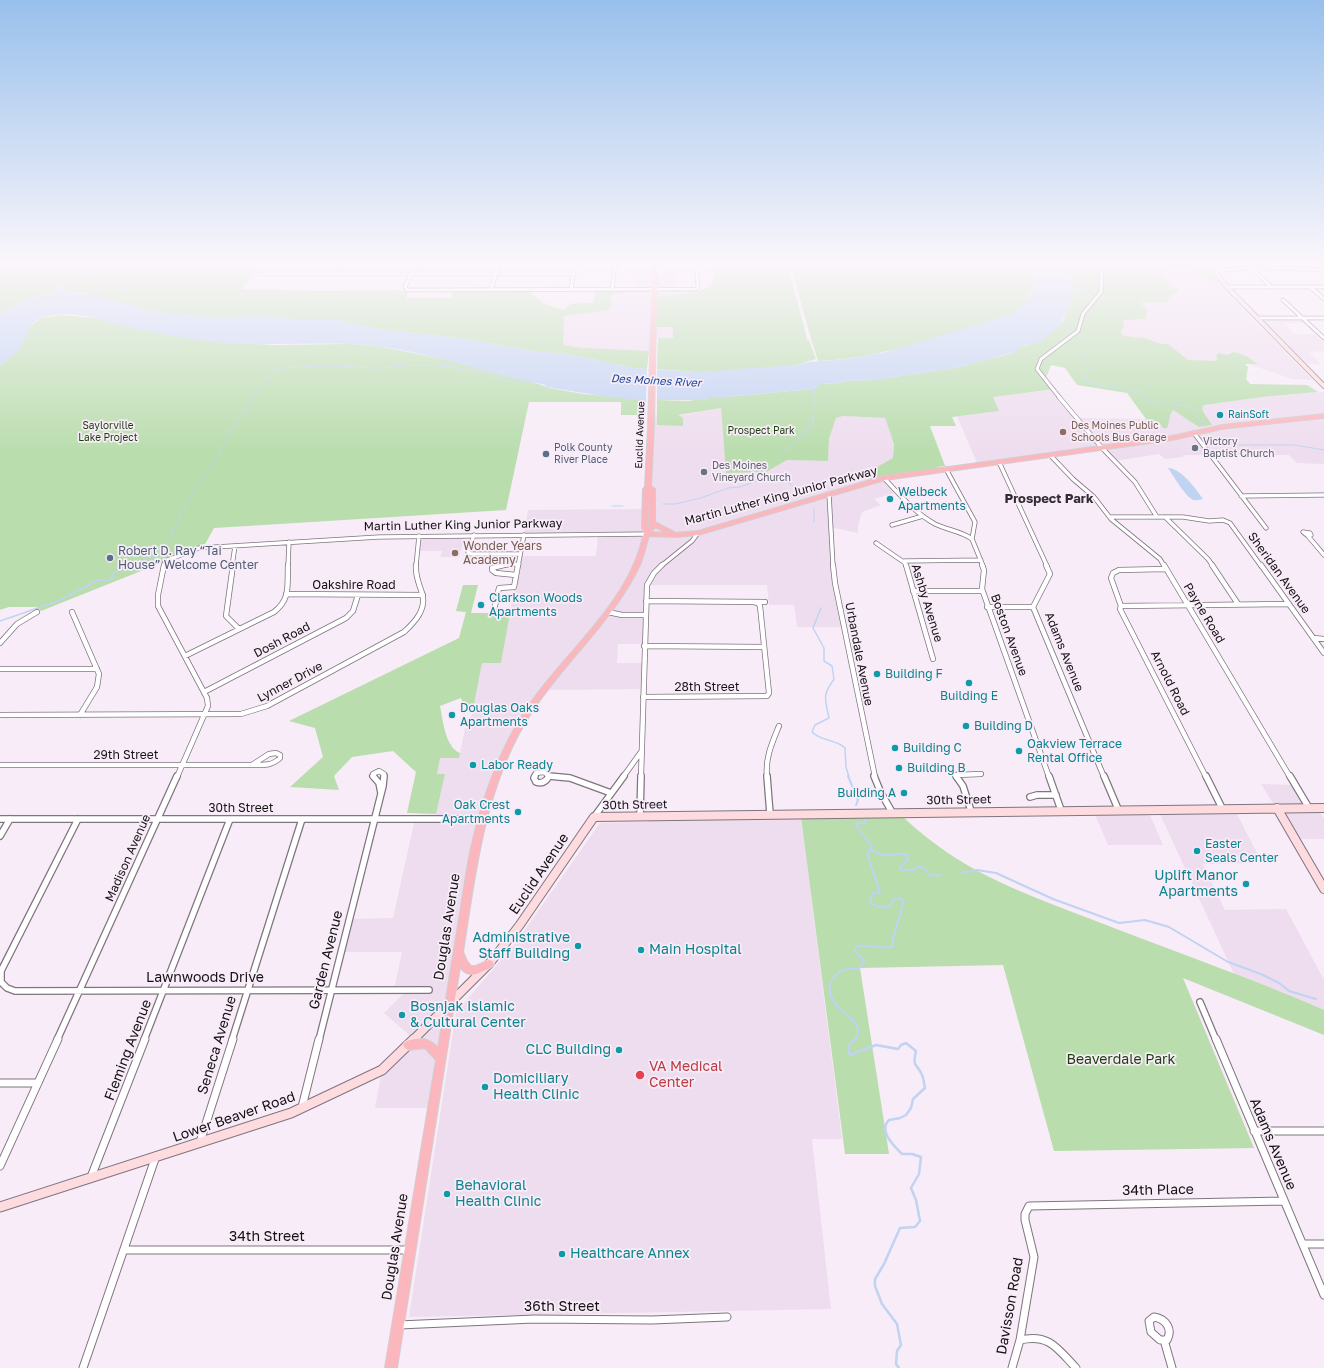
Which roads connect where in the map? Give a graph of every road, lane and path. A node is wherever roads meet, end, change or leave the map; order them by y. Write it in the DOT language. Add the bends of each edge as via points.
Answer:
graph roads {
  1 [pos="653,327"];
  2 [pos="1079,327"];
  3 [pos="1266,327"];
  4 [pos="1312,327"];
  5 [pos="1324,338"];
  6 [pos="1324,386"];
  7 [pos="1324,416"];
  8 [pos="1194,433"];
  9 [pos="1102,448"];
  10 [pos="1050,455"];
  11 [pos="999,462"];
  12 [pos="946,470"];
  13 [pos="884,478"];
  14 [pos="648,487"];
  15 [pos="829,494"];
  16 [pos="1324,495"];
  17 [pos="1241,496"];
  18 [pos="923,516"];
  19 [pos="1110,517"];
  20 [pos="1157,517"];
  21 [pos="1165,517"];
  22 [pos="652,523"];
  23 [pos="892,525"];
  24 [pos="1266,528"];
  25 [pos="647,532"];
  26 [pos="698,533"];
  27 [pos="474,535"];
  28 [pos="524,535"];
  29 [pos="676,535"];
  30 [pos="419,536"];
  31 [pos="1308,536"];
  32 [pos="972,539"];
  33 [pos="289,542"];
  34 [pos="876,543"];
  35 [pos="235,546"];
  36 [pos="520,554"];
  37 [pos="1324,555"];
  38 [pos="169,559"];
  39 [pos="981,560"];
  40 [pos="904,561"];
  41 [pos="519,564"];
  42 [pos="1166,569"];
  43 [pos="516,575"];
  44 [pos="913,591"];
  45 [pos="982,591"];
  46 [pos="286,594"];
  47 [pos="358,594"];
  48 [pos="423,595"];
  49 [pos="646,601"];
  50 [pos="753,602"];
  51 [pos="765,602"];
  52 [pos="1238,604"];
  53 [pos="1288,604"];
  54 [pos="1187,605"];
  55 [pos="988,606"];
  56 [pos="1121,606"];
  57 [pos="1033,607"];
  58 [pos="494,610"];
  59 [pos="38,612"];
  60 [pos="72,612"];
  61 [pos="608,612"];
  62 [pos="645,615"];
  63 [pos="239,629"];
  64 [pos="1314,638"];
  65 [pos="1324,639"];
  66 [pos="0,643"];
  67 [pos="644,646"];
  68 [pos="764,647"];
  69 [pos="1324,653"];
  70 [pos="185,656"];
  71 [pos="933,659"];
  72 [pos="0,669"];
  73 [pos="97,669"];
  74 [pos="204,692"];
  75 [pos="643,697"];
  76 [pos="80,715"];
  77 [pos="205,715"];
  78 [pos="0,716"];
  79 [pos="779,726"];
  80 [pos="641,752"];
  81 [pos="252,764"];
  82 [pos="0,765"];
  83 [pos="182,765"];
  84 [pos="981,774"];
  85 [pos="549,776"];
  86 [pos="381,793"];
  87 [pos="611,793"];
  88 [pos="1056,795"];
  89 [pos="1030,797"];
  90 [pos="1222,808"];
  91 [pos="1278,808"];
  92 [pos="1309,808"];
  93 [pos="1324,808"];
  94 [pos="1118,809"];
  95 [pos="1062,810"];
  96 [pos="971,811"];
  97 [pos="892,812"];
  98 [pos="770,814"];
  99 [pos="640,816"];
  100 [pos="594,817"];
  101 [pos="0,819"];
  102 [pos="10,819"];
  103 [pos="78,819"];
  104 [pos="157,819"];
  105 [pos="230,819"];
  106 [pos="302,819"];
  107 [pos="374,819"];
  108 [pos="482,819"];
  109 [pos="0,836"];
  110 [pos="1324,889"];
  111 [pos="458,952"];
  112 [pos="489,964"];
  113 [pos="80,990"];
  114 [pos="164,990"];
  115 [pos="248,990"];
  116 [pos="331,990"];
  117 [pos="429,990"];
  118 [pos="1200,1002"];
  119 [pos="450,1004"];
  120 [pos="408,1045"];
  121 [pos="441,1059"];
  122 [pos="0,1083"];
  123 [pos="38,1083"];
  124 [pos="302,1108"];
  125 [pos="1324,1130"];
  126 [pos="1254,1131"];
  127 [pos="200,1142"];
  128 [pos="156,1156"];
  129 [pos="0,1166"];
  130 [pos="92,1177"];
  131 [pos="1284,1201"];
  132 [pos="1033,1205"];
  133 [pos="0,1207"];
  134 [pos="1302,1244"];
  135 [pos="1324,1244"];
  136 [pos="124,1250"];
  137 [pos="410,1250"];
  138 [pos="1324,1295"];
  139 [pos="727,1317"];
  140 [pos="398,1324"];
  141 [pos="1020,1340"];
  142 [pos="1164,1340"];
  143 [pos="84,1368"];
  144 [pos="391,1368"];
  145 [pos="1012,1368"];
  146 [pos="1076,1368"];
  147 [pos="1172,1368"];
  1 -- 14 [label="main road, Euclid Avenue"];
  2 -- 9 [label="street" via="1078,331 1041,360 1037,367 1039,373"];
  3 -- 6 [label="street"];
  4 -- 5 [label="street"];
  7 -- 8 [label="main road, Martin Luther King Junior Parkway" via="1222,427"];
  8 -- 9 [label="main road, Martin Luther King Junior Parkway"];
  8 -- 17 [label="street"];
  9 -- 10 [label="main road, Martin Luther King Junior Parkway"];
  9 -- 20 [label="street" via="1135,482"];
  10 -- 11 [label="main road, Martin Luther King Junior Parkway"];
  10 -- 19 [label="street, Payne Road" via="1094,497"];
  11 -- 12 [label="main road, Martin Luther King Junior Parkway"];
  11 -- 57 [label="street, Adams Avenue" via="1050,574"];
  12 -- 13 [label="main road, Martin Luther King Junior Parkway"];
  12 -- 32 [label="street, Boston Avenue" via="975,522"];
  13 -- 15 [label="main road, Martin Luther King Junior Parkway"];
  13 -- 18 [label="street"];
  14 -- 22 [label="main road, Euclid Avenue" via="652,489"];
  14 -- 25 [label="main road, Euclid Avenue" via="645,528"];
  15 -- 26 [label="main road, Martin Luther King Junior Parkway"];
  15 -- 97 [label="street, Urbandale Avenue" via="831,549 844,633 873,772"];
  16 -- 17 [label="street"];
  17 -- 24 [label="street"];
  18 -- 23 [label="street"];
  18 -- 32 [label="street" via="934,524 965,534"];
  19 -- 20 [label="street"];
  19 -- 42 [label="street, Payne Road" via="1154,553"];
  20 -- 21 [label="street"];
  21 -- 52 [label="street" via="1208,559"];
  21 -- 53 [label="street, Sheridan Avenue" via="1223,520 1232,524"];
  22 -- 25 [label="main road" via="652,528"];
  22 -- 29 [label="main road"];
  25 -- 28 [label="street, Martin Luther King Junior Parkway"];
  25 -- 29 [label="main road, Martin Luther King Junior Parkway"];
  25 -- 61 [label="main road, Douglas Avenue" via="633,571"];
  26 -- 29 [label="main road, Martin Luther King Junior Parkway"];
  26 -- 49 [label="street" via="656,571 647,585"];
  27 -- 28 [label="street, Martin Luther King Junior Parkway"];
  27 -- 30 [label="street, Martin Luther King Junior Parkway"];
  27 -- 36 [label="street" via="468,549 471,554"];
  28 -- 36 [label="street"];
  30 -- 33 [label="street, Martin Luther King Junior Parkway"];
  30 -- 48 [label="street" via="416,574"];
  31 -- 37 [label="street"];
  32 -- 39 [label="street, Boston Avenue"];
  33 -- 35 [label="street, Martin Luther King Junior Parkway"];
  33 -- 46 [label="street"];
  34 -- 40 [label="street, Ashby Avenue"];
  35 -- 38 [label="street, Martin Luther King Junior Parkway" via="199,548"];
  35 -- 63 [label="street" via="226,616"];
  36 -- 41 [label="street"];
  38 -- 70 [label="street, Madison Avenue" via="164,564 157,603"];
  39 -- 40 [label="street"];
  39 -- 45 [label="street, Boston Avenue" via="984,570"];
  40 -- 44 [label="street, Ashby Avenue"];
  41 -- 43 [label="street"];
  41 -- 43 [label="street" via="492,568 496,573"];
  42 -- 54 [label="street, Payne Road"];
  42 -- 56 [label="street, Arnold Road" via="1119,570 1113,573 1111,578"];
  43 -- 58 [label="street" via="514,587 499,588"];
  44 -- 45 [label="street"];
  44 -- 71 [label="street, Ashby Avenue"];
  45 -- 55 [label="street, Boston Avenue"];
  46 -- 47 [label="street, Oakshire Road"];
  46 -- 63 [label="street" via="285,602 278,610"];
  47 -- 48 [label="street, Oakshire Road"];
  47 -- 74 [label="street, Dosh Road" via="353,611 346,618"];
  48 -- 77 [label="street, Lynner Drive" via="422,609 414,623 404,632 263,709 241,714"];
  49 -- 50 [label="street"];
  49 -- 62 [label="street"];
  50 -- 51 [label="street"];
  50 -- 68 [label="street" via="760,606"];
  52 -- 53 [label="street"];
  52 -- 54 [label="street"];
  53 -- 64 [label="street, Sheridan Avenue"];
  54 -- 56 [label="street"];
  54 -- 92 [label="street, Payne Road"];
  55 -- 57 [label="street"];
  55 -- 88 [label="street, Boston Avenue"];
  56 -- 90 [label="street, Arnold Road" via="1120,609"];
  57 -- 94 [label="street, Adams Avenue"];
  59 -- 66 [label="street" via="17,624"];
  60 -- 73 [label="street"];
  61 -- 62 [label="street"];
  61 -- 108 [label="main road, Douglas Avenue" via="528,712 500,768"];
  62 -- 67 [label="street"];
  63 -- 70 [label="street"];
  64 -- 65 [label="street"];
  64 -- 69 [label="street, Sheridan Avenue"];
  67 -- 68 [label="street"];
  67 -- 75 [label="street"];
  68 -- 75 [label="street, 28th Street" via="769,693 767,696"];
  70 -- 74 [label="street, Madison Avenue"];
  72 -- 73 [label="street"];
  73 -- 76 [label="street" via="97,687"];
  74 -- 77 [label="street, Madison Avenue" via="208,706"];
  75 -- 80 [label="street"];
  76 -- 77 [label="street, Lynner Drive"];
  76 -- 78 [label="street, Lynner Drive"];
  77 -- 83 [label="street, Madison Avenue"];
  79 -- 98 [label="street" via="766,767"];
  80 -- 87 [label="street, Euclid Avenue"];
  80 -- 99 [label="street"];
  81 -- 81 [label="street, 29th Street" via="273,764 279,760 280,755 270,753"];
  81 -- 83 [label="street, 29th Street"];
  82 -- 83 [label="street, 29th Street"];
  83 -- 104 [label="street, Madison Avenue"];
  84 -- 96 [label="street" via="956,775 963,786"];
  85 -- 87 [label="street" via="570,778"];
  86 -- 107 [label="street, Garden Avenue"];
  87 -- 100 [label="street, Euclid Avenue"];
  88 -- 89 [label="street"];
  88 -- 95 [label="street, Boston Avenue"];
  90 -- 91 [label="street, 30th Street"];
  90 -- 94 [label="street, 30th Street"];
  91 -- 92 [label="street, 30th Street"];
  91 -- 110 [label="street"];
  92 -- 93 [label="street, 30th Street"];
  94 -- 95 [label="street, 30th Street"];
  95 -- 96 [label="street, 30th Street"];
  96 -- 97 [label="street, 30th Street"];
  97 -- 98 [label="street, 30th Street"];
  98 -- 99 [label="street, 30th Street"];
  99 -- 100 [label="street, 30th Street"];
  100 -- 112 [label="street, Euclid Avenue" via="519,926"];
  101 -- 102 [label="street, 30th Street"];
  102 -- 103 [label="street, 30th Street"];
  102 -- 109 [label="street"];
  103 -- 104 [label="street, 30th Street"];
  103 -- 113 [label="street, Lawnwoods Drive" via="0,975 1,982 15,991"];
  104 -- 105 [label="street, 30th Street"];
  104 -- 113 [label="street, Madison Avenue"];
  105 -- 106 [label="street, 30th Street"];
  105 -- 114 [label="street, Fleming Avenue"];
  106 -- 107 [label="street, 30th Street"];
  106 -- 115 [label="street, Seneca Avenue"];
  107 -- 108 [label="street, 30th Street"];
  107 -- 116 [label="street, Garden Avenue"];
  108 -- 111 [label="main road, Douglas Avenue"];
  111 -- 112 [label="main road" via="470,972"];
  111 -- 119 [label="main road, Douglas Avenue"];
  112 -- 119 [label="street, Euclid Avenue"];
  113 -- 114 [label="street, Lawnwoods Drive"];
  113 -- 123 [label="street, Madison Avenue"];
  114 -- 115 [label="street, Lawnwoods Drive"];
  114 -- 130 [label="street, Fleming Avenue"];
  115 -- 116 [label="street, Lawnwoods Drive"];
  115 -- 127 [label="street, Seneca Avenue"];
  116 -- 117 [label="street, Lawnwoods Drive"];
  116 -- 124 [label="street, Garden Avenue"];
  118 -- 126 [label="street, Adams Avenue"];
  119 -- 120 [label="street, Lower Beaver Road"];
  119 -- 121 [label="main road, Douglas Avenue"];
  120 -- 121 [label="main road" via="426,1043"];
  120 -- 124 [label="street, Lower Beaver Road" via="382,1070"];
  121 -- 137 [label="main road, Douglas Avenue"];
  122 -- 123 [label="street"];
  123 -- 129 [label="street, Madison Avenue"];
  124 -- 127 [label="street, Lower Beaver Road"];
  125 -- 126 [label="street"];
  126 -- 131 [label="street, Adams Avenue"];
  127 -- 128 [label="street, Lower Beaver Road"];
  128 -- 130 [label="street, Lower Beaver Road"];
  128 -- 136 [label="street"];
  130 -- 133 [label="street, Lower Beaver Road"];
  131 -- 132 [label="street, 34th Place"];
  131 -- 134 [label="street, Adams Avenue"];
  132 -- 141 [label="street, Davisson Road" via="1025,1214 1034,1257"];
  134 -- 135 [label="street"];
  134 -- 138 [label="street, Adams Avenue"];
  136 -- 137 [label="street, 34th Street"];
  136 -- 143 [label="street"];
  137 -- 140 [label="main road, Douglas Avenue"];
  139 -- 140 [label="street, 36th Street" via="652,1320 534,1319"];
  140 -- 144 [label="main road, Douglas Avenue"];
  141 -- 145 [label="street, Davisson Road"];
  141 -- 146 [label="street" via="1031,1336 1050,1341"];
  142 -- 147 [label="street"];
}
